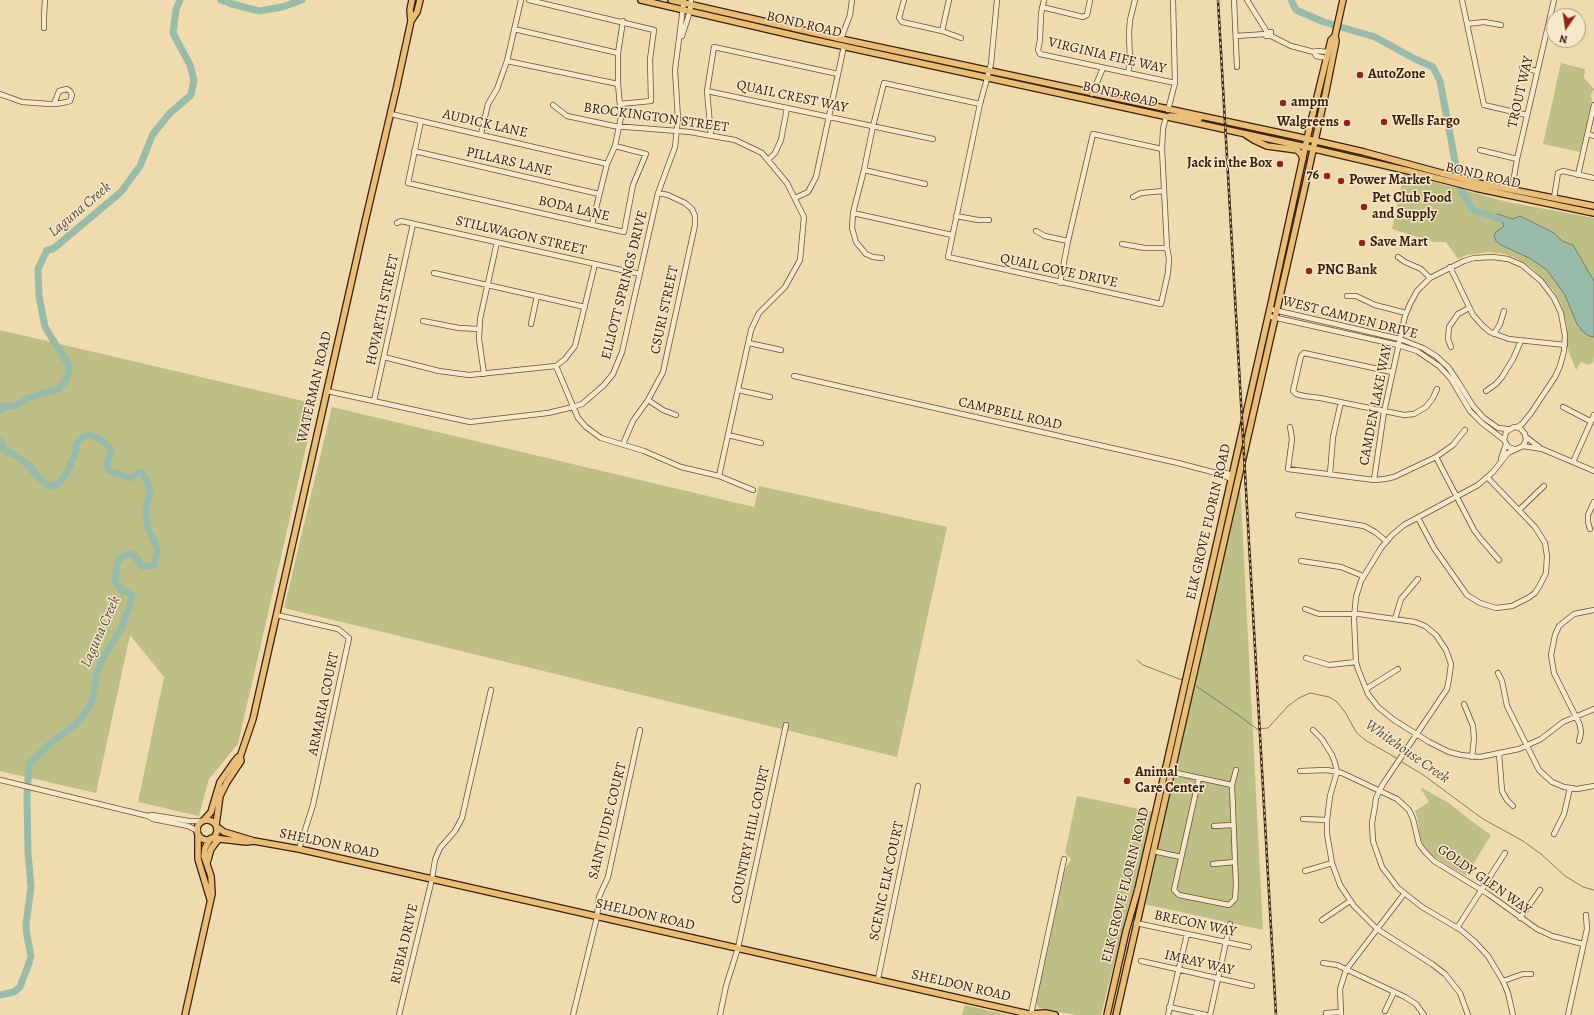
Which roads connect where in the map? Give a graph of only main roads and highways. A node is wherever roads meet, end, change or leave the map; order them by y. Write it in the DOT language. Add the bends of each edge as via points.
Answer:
graph roads {
  1 [pos="412,0"];
  2 [pos="420,0"];
  3 [pos="642,0"];
  4 [pos="671,0"];
  5 [pos="1343,0"];
  6 [pos="683,1"];
  7 [pos="691,2"];
  8 [pos="411,21"];
  9 [pos="1335,36"];
  10 [pos="805,38"];
  11 [pos="841,39"];
  12 [pos="1327,55"];
  13 [pos="1330,72"];
  14 [pos="1053,92"];
  15 [pos="1092,94"];
  16 [pos="1124,108"];
  17 [pos="1168,110"];
  18 [pos="1166,117"];
  19 [pos="1209,118"];
  20 [pos="1244,133"];
  21 [pos="1307,140"];
  22 [pos="1315,141"];
  23 [pos="1306,147"];
  24 [pos="1314,149"];
  25 [pos="1303,159"];
  26 [pos="1402,170"];
  27 [pos="1442,173"];
  28 [pos="1476,186"];
  29 [pos="1594,206"];
  30 [pos="1594,213"];
  31 [pos="1288,228"];
  32 [pos="1292,243"];
  33 [pos="1283,251"];
  34 [pos="1284,276"];
  35 [pos="1273,310"];
  36 [pos="1272,317"];
  37 [pos="1232,477"];
  38 [pos="1234,496"];
  39 [pos="240,756"];
  40 [pos="1165,773"];
  41 [pos="1168,789"];
  42 [pos="203,821"];
  43 [pos="217,826"];
  44 [pos="198,833"];
  45 [pos="211,839"];
  46 [pos="220,839"];
  47 [pos="254,841"];
  48 [pos="207,863"];
  49 [pos="210,899"];
  50 [pos="1132,911"];
  51 [pos="1136,923"];
  52 [pos="1032,1014"];
  53 [pos="185,1015"];
  54 [pos="1055,1015"];
  55 [pos="1107,1015"];
  56 [pos="1116,1015"];
  1 -- 8 [label="main road, WATERMAN ROAD"];
  2 -- 8 [label="main road, WATERMAN ROAD"];
  3 -- 10 [label="main road, BOND ROAD"];
  4 -- 6 [label="main road, BOND ROAD"];
  5 -- 9 [label="main road, ELK GROVE FLORIN ROAD"];
  6 -- 7 [label="main road, BOND ROAD"];
  7 -- 11 [label="main road, BOND ROAD"];
  8 -- 39 [label="main road, WATERMAN ROAD" via="253,719"];
  9 -- 12 [label="main road, ELK GROVE FLORIN ROAD" via="1331,40"];
  9 -- 13 [label="main road, ELK GROVE FLORIN ROAD"];
  10 -- 11 [label="main road" via="812,35"];
  10 -- 14 [label="main road, BOND ROAD"];
  11 -- 15 [label="main road, BOND ROAD"];
  12 -- 13 [label="main road" via="1331,54 1328,67"];
  12 -- 21 [label="main road, ELK GROVE FLORIN ROAD"];
  13 -- 22 [label="main road, ELK GROVE FLORIN ROAD"];
  14 -- 15 [label="main road" via="1088,97"];
  14 -- 16 [label="main road, BOND ROAD"];
  15 -- 17 [label="main road, BOND ROAD"];
  16 -- 17 [label="main road" via="1130,106 1164,113"];
  16 -- 18 [label="main road, BOND ROAD"];
  17 -- 19 [label="main road, BOND ROAD"];
  18 -- 19 [label="main road" via="1174,115 1196,119"];
  18 -- 20 [label="main road, BOND ROAD"];
  19 -- 21 [label="main road, BOND ROAD"];
  20 -- 23 [label="main road, BOND ROAD"];
  20 -- 25 [label="main road" via="1267,146 1297,150"];
  21 -- 22 [label="main road, BOND ROAD"];
  21 -- 23 [label="main road, ELK GROVE FLORIN ROAD"];
  22 -- 24 [label="main road, ELK GROVE FLORIN ROAD"];
  22 -- 27 [label="main road, BOND ROAD"];
  23 -- 24 [label="main road, BOND ROAD"];
  23 -- 25 [label="main road, ELK GROVE FLORIN ROAD"];
  24 -- 26 [label="main road, BOND ROAD"];
  24 -- 32 [label="main road, ELK GROVE FLORIN ROAD"];
  25 -- 31 [label="main road, ELK GROVE FLORIN ROAD"];
  26 -- 27 [label="main road" via="1406,168"];
  26 -- 28 [label="main road, BOND ROAD"];
  27 -- 28 [label="main road, BOND ROAD"];
  28 -- 29 [label="main road, BOND ROAD" via="1512,189"];
  28 -- 30 [label="main road, BOND ROAD"];
  31 -- 32 [label="main road"];
  31 -- 33 [label="main road, ELK GROVE FLORIN ROAD"];
  32 -- 34 [label="main road, ELK GROVE FLORIN ROAD"];
  33 -- 34 [label="main road"];
  33 -- 35 [label="main road, ELK GROVE FLORIN ROAD"];
  34 -- 35 [label="main road, ELK GROVE FLORIN ROAD"];
  35 -- 36 [label="main road, ELK GROVE FLORIN ROAD"];
  36 -- 37 [label="main road, ELK GROVE FLORIN ROAD"];
  36 -- 38 [label="main road, ELK GROVE FLORIN ROAD"];
  37 -- 38 [label="main road"];
  37 -- 40 [label="main road, ELK GROVE FLORIN ROAD"];
  38 -- 41 [label="main road, ELK GROVE FLORIN ROAD"];
  39 -- 42 [label="main road, WATERMAN ROAD" via="220,782 211,812"];
  39 -- 43 [label="main road, WATERMAN ROAD" via="238,766 220,796"];
  40 -- 41 [label="main road"];
  40 -- 50 [label="main road, ELK GROVE FLORIN ROAD"];
  41 -- 51 [label="main road, ELK GROVE FLORIN ROAD"];
  42 -- 43 [label="main road" via="211,820"];
  42 -- 44 [label="main road" via="199,825"];
  43 -- 45 [label="main road" via="216,834"];
  43 -- 47 [label="main road, SHELDON ROAD" via="224,832"];
  44 -- 45 [label="main road" via="204,839"];
  44 -- 49 [label="main road" via="198,858"];
  45 -- 46 [label="main road, SHELDON ROAD"];
  45 -- 48 [label="main road" via="204,852"];
  46 -- 47 [label="main road, SHELDON ROAD"];
  46 -- 48 [label="main road" via="211,849"];
  47 -- 52 [label="main road, SHELDON ROAD"];
  48 -- 49 [label="main road" via="213,886"];
  49 -- 53 [label="main road" via="206,928"];
  50 -- 51 [label="main road"];
  50 -- 55 [label="main road, ELK GROVE FLORIN ROAD"];
  51 -- 56 [label="main road, ELK GROVE FLORIN ROAD"];
  52 -- 54 [label="main road, SHELDON ROAD"];
}
